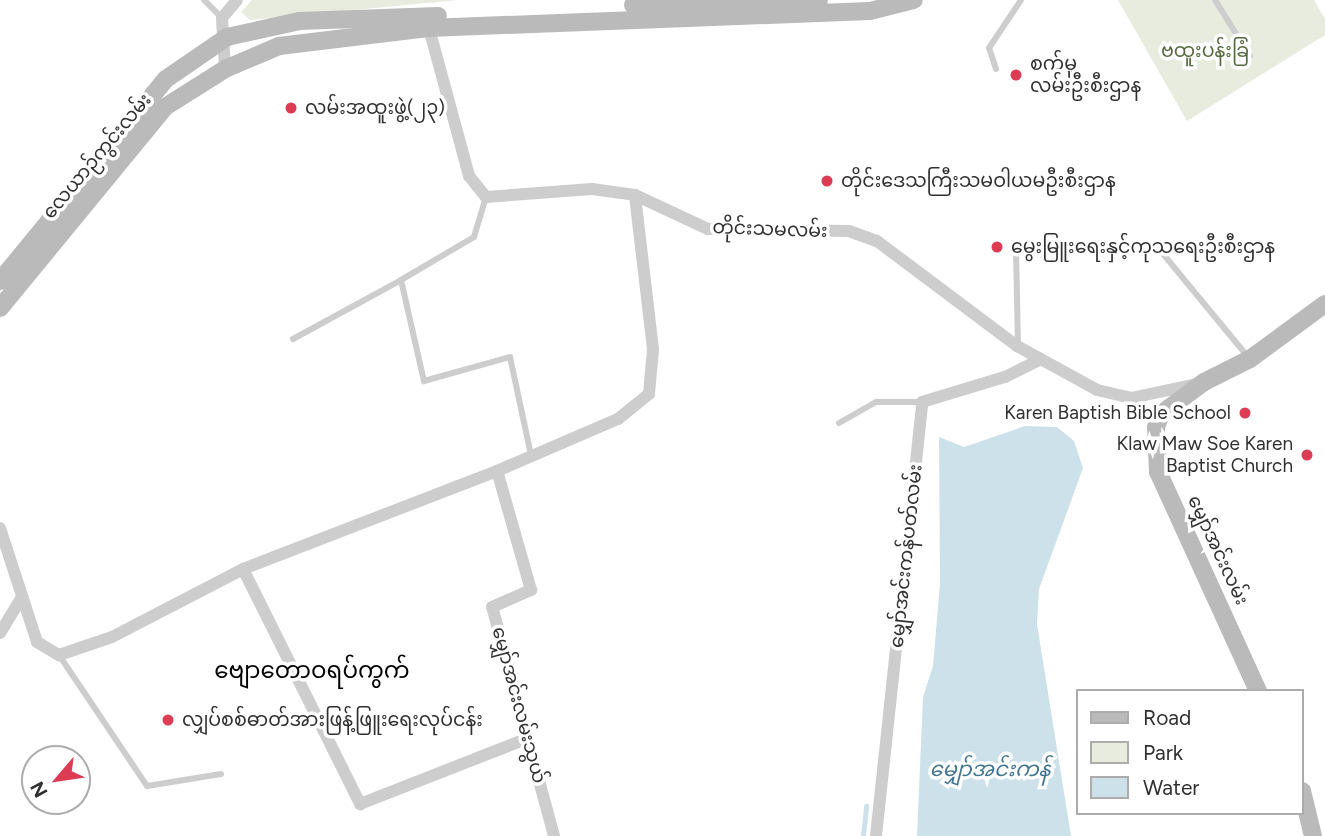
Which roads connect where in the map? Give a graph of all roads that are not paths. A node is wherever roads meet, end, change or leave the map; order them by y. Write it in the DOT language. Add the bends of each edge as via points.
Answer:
graph roads {
  1 [pos="204,0"];
  2 [pos="236,0"];
  3 [pos="819,0"];
  4 [pos="914,0"];
  5 [pos="1021,0"];
  6 [pos="1215,0"];
  7 [pos="222,18"];
  8 [pos="427,22"];
  9 [pos="227,37"];
  10 [pos="1250,57"];
  11 [pos="225,69"];
  12 [pos="996,69"];
  13 [pos="635,195"];
  14 [pos="485,197"];
  15 [pos="1159,249"];
  16 [pos="1016,250"];
  17 [pos="401,280"];
  18 [pos="0,281"];
  19 [pos="1325,304"];
  20 [pos="0,308"];
  21 [pos="293,339"];
  22 [pos="1017,346"];
  23 [pos="1041,359"];
  24 [pos="1250,359"];
  25 [pos="1205,382"];
  26 [pos="922,402"];
  27 [pos="839,423"];
  28 [pos="531,454"];
  29 [pos="497,471"];
  30 [pos="0,528"];
  31 [pos="243,569"];
  32 [pos="22,597"];
  33 [pos="0,632"];
  34 [pos="59,655"];
  35 [pos="1257,689"];
  36 [pos="526,739"];
  37 [pos="221,774"];
  38 [pos="1304,800"];
  39 [pos="554,836"];
  40 [pos="876,836"];
  41 [pos="1313,836"];
  1 -- 7 [label="lane"];
  2 -- 7 [label="street"];
  3 -- 8 [label="street, လေယာဉ်ကွင်းလမ်း"];
  4 -- 8 [label="street, လေယာဉ်ကွင်းလမ်း" via="870,11"];
  5 -- 12 [label="lane" via="989,48"];
  6 -- 10 [label="lane"];
  7 -- 9 [label="street"];
  8 -- 9 [label="street, လေယာဉ်ကွင်းလမ်း" via="300,20"];
  8 -- 11 [label="street, လေယာဉ်ကွင်းလမ်း" via="316,38"];
  8 -- 14 [label="street" via="469,176"];
  9 -- 11 [label="street"];
  9 -- 18 [label="street, လေယာဉ်ကွင်းလမ်း" via="166,79"];
  11 -- 20 [label="street, လေယာဉ်ကွင်းလမ်း" via="165,107"];
  13 -- 14 [label="street, တိုင်းသမလမ်း" via="592,189"];
  13 -- 22 [label="street, တိုင်းသမလမ်း" via="708,229 849,231 877,241"];
  13 -- 28 [label="street" via="653,349 649,394 618,419"];
  14 -- 17 [label="lane" via="474,237"];
  15 -- 24 [label="lane"];
  16 -- 22 [label="lane"];
  17 -- 21 [label="lane"];
  17 -- 28 [label="lane" via="424,381 510,357"];
  19 -- 24 [label="street, မျှော်အင်းလမ်း"];
  22 -- 23 [label="street, တိုင်းသမလမ်း"];
  23 -- 25 [label="street, တိုင်းသမလမ်း" via="1097,390 1131,398"];
  23 -- 26 [label="street" via="1005,377"];
  24 -- 25 [label="street, မျှော်အင်းလမ်း"];
  25 -- 35 [label="street, မျှော်အင်းလမ်း" via="1161,414 1154,448 1158,472"];
  26 -- 27 [label="lane" via="876,402"];
  26 -- 40 [label="street, မျှော်အင်းကန်ပတ်လမ်း"];
  28 -- 29 [label="street"];
  29 -- 31 [label="street"];
  29 -- 36 [label="street, မျှော်အင်းလမ်းသွယ်" via="531,590 492,607"];
  30 -- 32 [label="street"];
  31 -- 34 [label="street" via="112,637"];
  31 -- 36 [label="street" via="360,804"];
  32 -- 33 [label="street"];
  32 -- 34 [label="street" via="37,642"];
  34 -- 37 [label="lane" via="147,786"];
  36 -- 39 [label="street, မျှော်အင်းလမ်းသွယ်"];
  38 -- 41 [label="street"];
}
